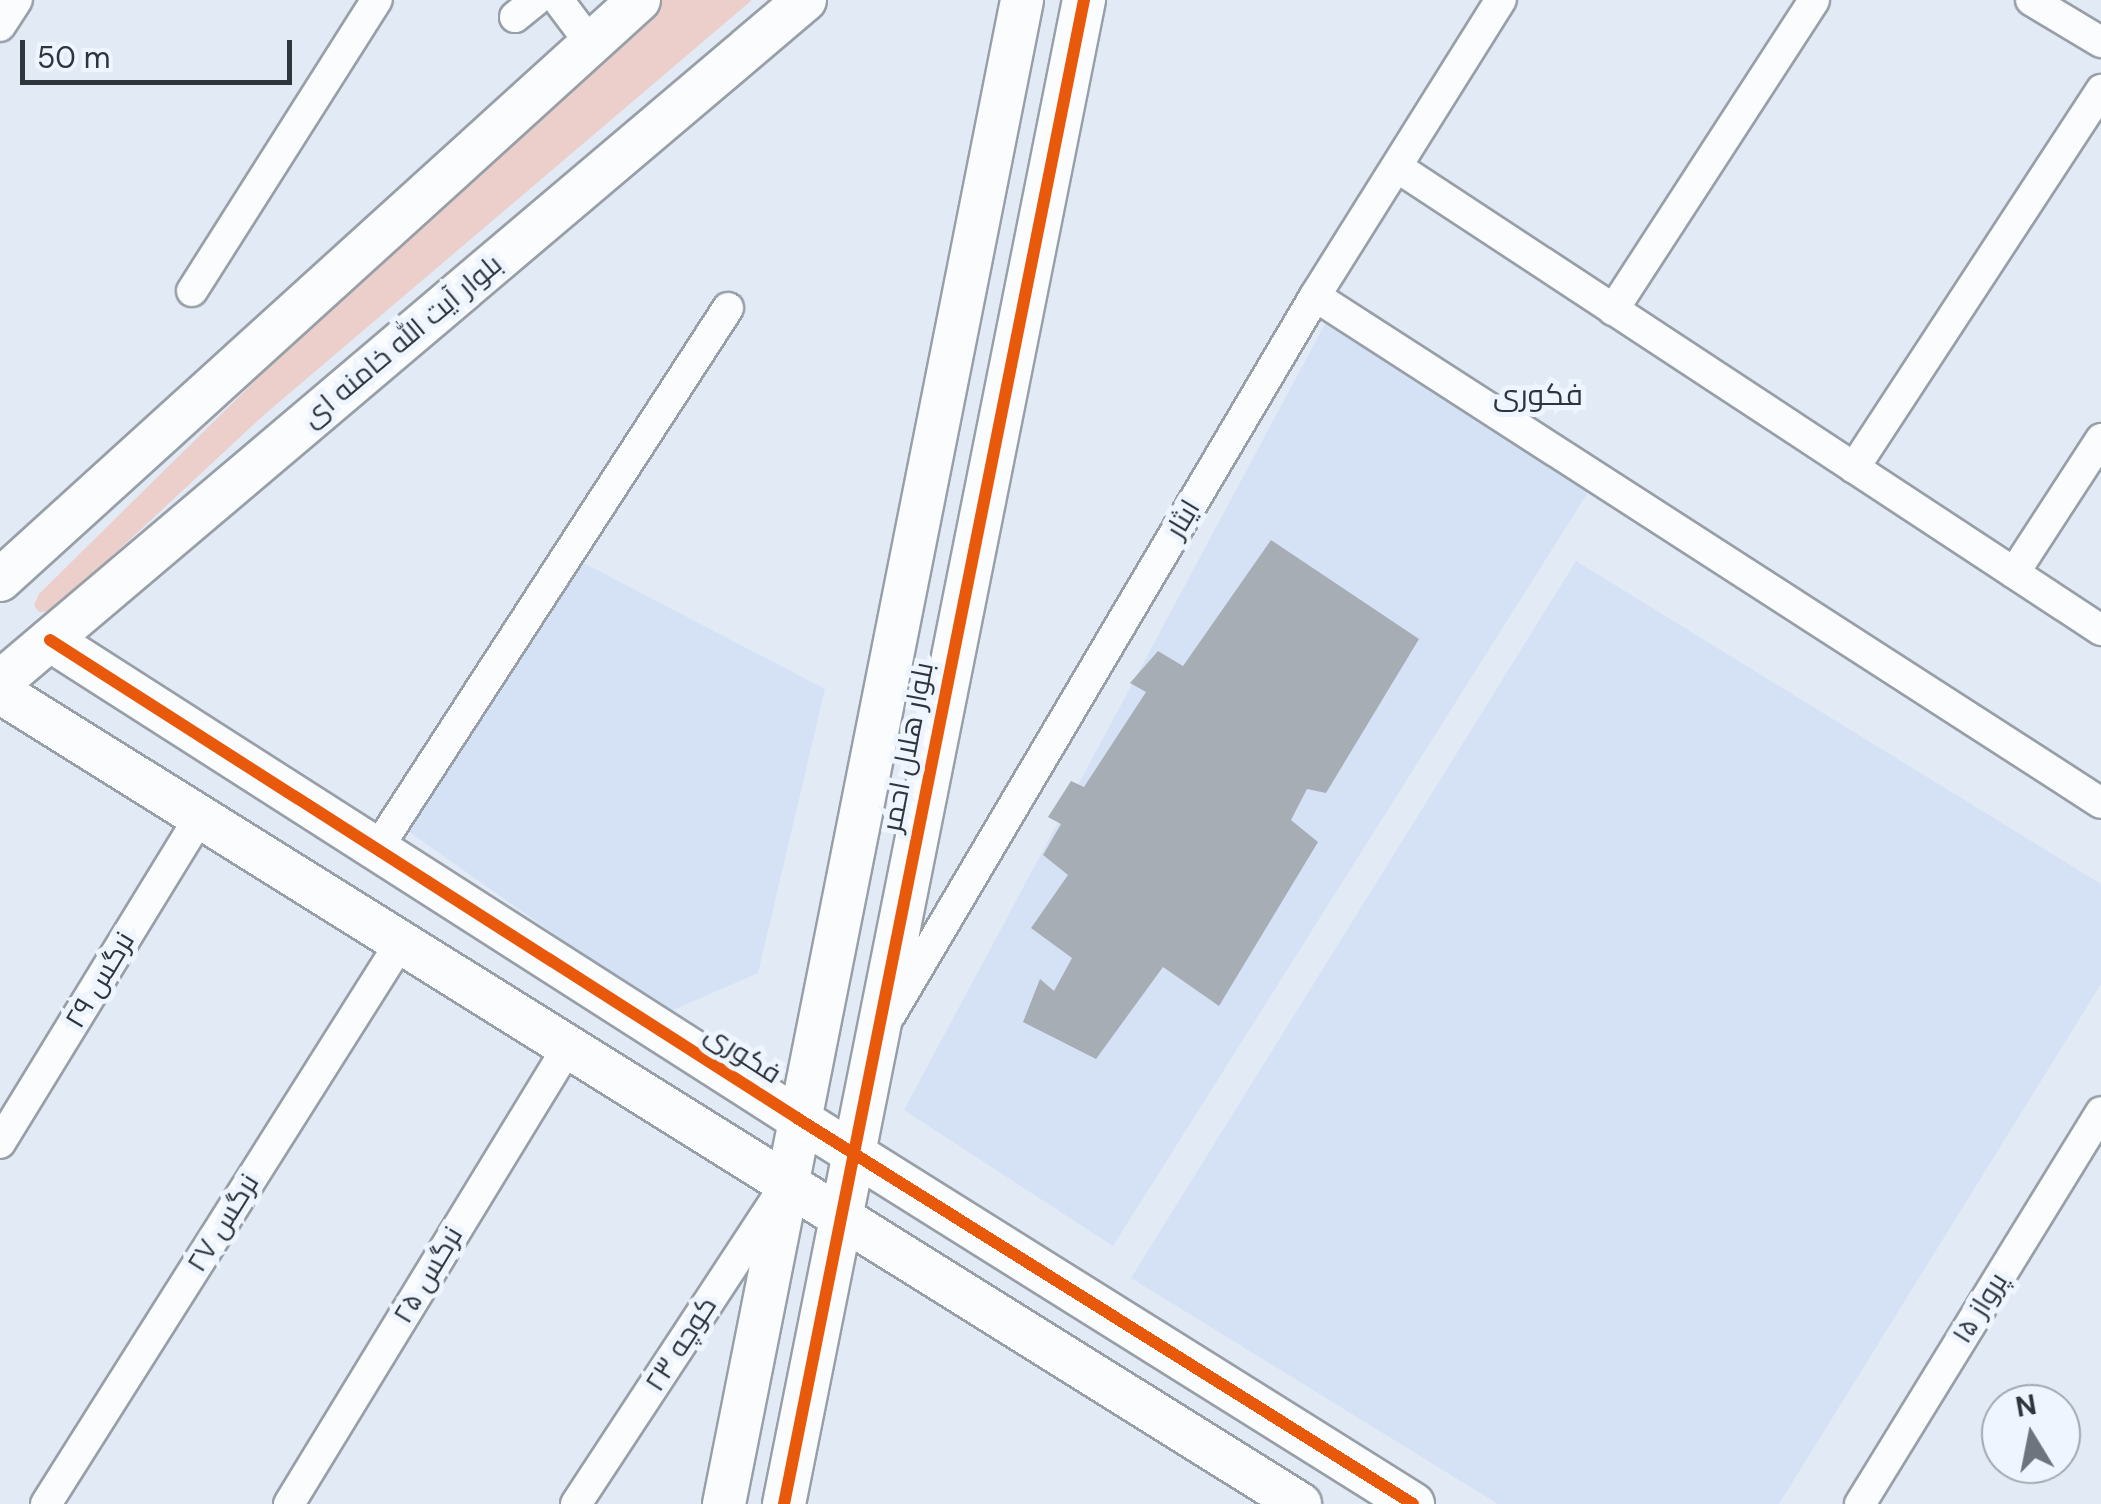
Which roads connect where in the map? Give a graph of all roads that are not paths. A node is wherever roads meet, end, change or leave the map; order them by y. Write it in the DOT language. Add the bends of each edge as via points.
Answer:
graph roads {
  1 [pos="17,0"];
  2 [pos="377,0"];
  3 [pos="558,0"];
  4 [pos="638,0"];
  5 [pos="805,0"];
  6 [pos="1022,0"];
  7 [pos="1084,0"];
  8 [pos="1502,0"];
  9 [pos="1814,0"];
  10 [pos="2031,0"];
  11 [pos="0,26"];
  12 [pos="2101,42"];
  13 [pos="592,44"];
  14 [pos="2101,90"];
  15 [pos="1396,167"];
  16 [pos="192,291"];
  17 [pos="1314,296"];
  18 [pos="728,308"];
  19 [pos="1614,310"];
  20 [pos="2101,439"];
  21 [pos="1854,468"];
  22 [pos="2014,573"];
  23 [pos="0,580"];
  24 [pos="2101,630"];
  25 [pos="50,640"];
  26 [pos="0,682"];
  27 [pos="0,692"];
  28 [pos="2101,804"];
  29 [pos="200,816"];
  30 [pos="377,849"];
  31 [pos="400,942"];
  32 [pos="873,1044"];
  33 [pos="568,1047"];
  34 [pos="2101,1112"];
  35 [pos="797,1118"];
  36 [pos="0,1143"];
  37 [pos="854,1150"];
  38 [pos="786,1183"];
  39 [pos="843,1218"];
  40 [pos="1356,1489"];
  41 [pos="46,1504"];
  42 [pos="289,1504"];
  43 [pos="576,1504"];
  44 [pos="724,1504"];
  45 [pos="784,1504"];
  46 [pos="1300,1504"];
  47 [pos="1413,1504"];
  48 [pos="1860,1504"];
  1 -- 11 [label="street"];
  2 -- 16 [label="street"];
  3 -- 13 [label="street"];
  4 -- 13 [label="street"];
  5 -- 25 [label="street, بلوار آیت الله خامنه ای"];
  6 -- 35 [label="street, بلوار هلال احمر"];
  7 -- 32 [label="street, بلوار هلال احمر"];
  8 -- 15 [label="street, ایثار"];
  9 -- 19 [label="street"];
  10 -- 12 [label="street"];
  13 -- 23 [label="street"];
  14 -- 21 [label="street"];
  15 -- 17 [label="street, ایثار"];
  15 -- 19 [label="street"];
  17 -- 28 [label="street"];
  17 -- 32 [label="street, ایثار"];
  18 -- 30 [label="street"];
  19 -- 21 [label="street"];
  20 -- 22 [label="street"];
  21 -- 22 [label="street"];
  22 -- 24 [label="street"];
  25 -- 26 [label="street, بلوار آیت الله خامنه ای"];
  25 -- 30 [label="street, فکوری"];
  27 -- 29 [label="street"];
  29 -- 31 [label="street"];
  29 -- 36 [label="street, نرگس ۲۹"];
  30 -- 35 [label="street, فکوری"];
  31 -- 33 [label="street"];
  31 -- 41 [label="street, نرگس ۲۷"];
  32 -- 37 [label="street, بلوار هلال احمر"];
  33 -- 38 [label="street"];
  33 -- 42 [label="street, نرگس ۲۵"];
  34 -- 48 [label="street, پرواز ۱۵"];
  35 -- 37 [label="street, فکوری"];
  35 -- 38 [label="street, بلوار هلال احمر"];
  37 -- 39 [label="street, بلوار هلال احمر"];
  37 -- 40 [label="street, فکوری"];
  38 -- 39 [label="street"];
  38 -- 43 [label="street, کوچه ۲۳"];
  38 -- 44 [label="street, بلوار هلال احمر"];
  39 -- 45 [label="street, بلوار هلال احمر"];
  39 -- 46 [label="street"];
  40 -- 47 [label="street, فکوری"];
}
